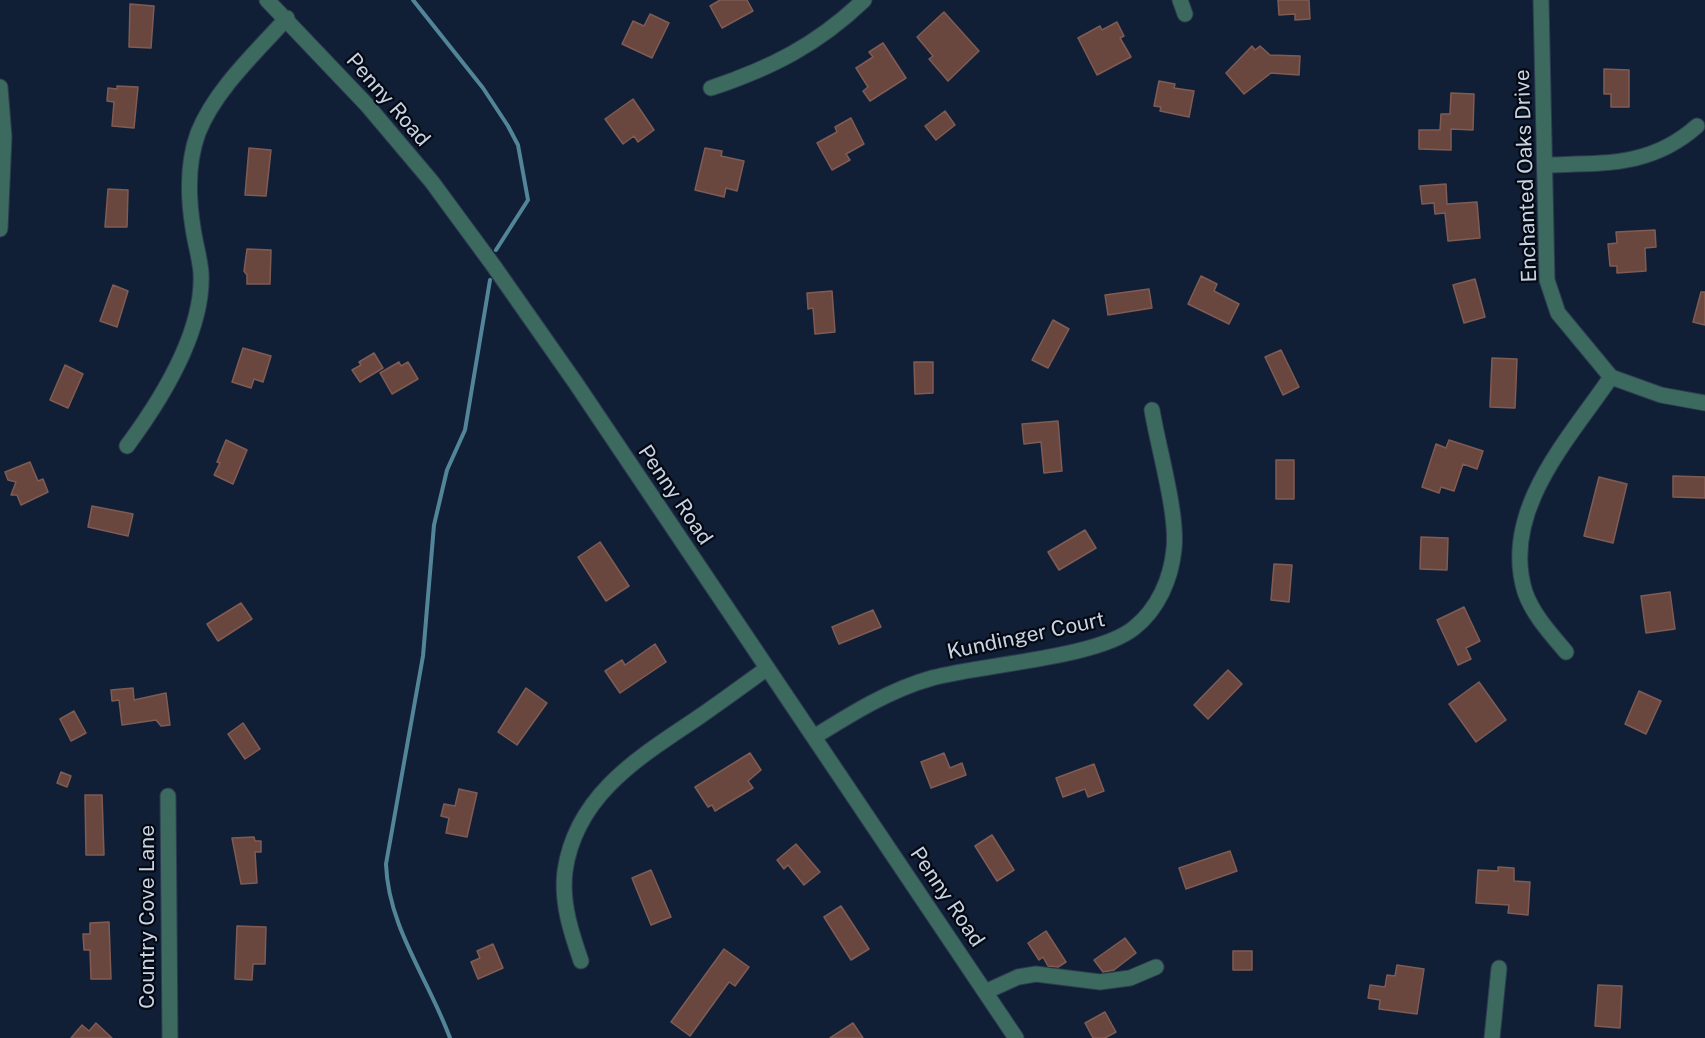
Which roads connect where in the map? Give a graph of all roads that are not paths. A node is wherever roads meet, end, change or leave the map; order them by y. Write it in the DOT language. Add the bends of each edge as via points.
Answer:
graph roads {
  1 [pos="267,0"];
  2 [pos="864,0"];
  3 [pos="1541,0"];
  4 [pos="287,18"];
  5 [pos="0,87"];
  6 [pos="711,88"];
  7 [pos="1697,126"];
  8 [pos="1546,165"];
  9 [pos="0,229"];
  10 [pos="1611,377"];
  11 [pos="1705,403"];
  12 [pos="1152,410"];
  13 [pos="127,446"];
  14 [pos="1566,652"];
  15 [pos="766,669"];
  16 [pos="814,737"];
  17 [pos="168,795"];
  18 [pos="581,961"];
  19 [pos="1156,967"];
  20 [pos="1499,968"];
  21 [pos="985,992"];
  22 [pos="170,1038"];
  23 [pos="1016,1038"];
  24 [pos="1492,1038"];
  1 -- 4 [label="street, Penny Road"];
  2 -- 6 [label="street" via="812,44 762,71"];
  3 -- 8 [label="street, Enchanted Oaks Drive"];
  4 -- 13 [label="street" via="230,81 199,133 189,172 192,227 201,272 200,303 159,401"];
  4 -- 15 [label="street, Penny Road" via="432,182 532,320"];
  5 -- 9 [label="street" via="4,137"];
  7 -- 8 [label="street" via="1677,144 1625,162"];
  8 -- 10 [label="street, Enchanted Oaks Drive" via="1547,280 1558,312"];
  10 -- 11 [label="street" via="1661,395"];
  10 -- 14 [label="street" via="1543,477 1525,513 1521,555 1525,592 1542,623"];
  12 -- 16 [label="street, Kundinger Court" via="1175,547 1168,579 1144,620 1117,638 1087,648 930,679 890,694"];
  15 -- 16 [label="street, Penny Road"];
  15 -- 18 [label="street" via="639,757 603,791 573,842 565,871 569,927"];
  16 -- 21 [label="street, Penny Road"];
  17 -- 22 [label="street, Country Cove Lane"];
  19 -- 21 [label="street" via="1130,978 1100,982 1036,974 1018,977"];
  20 -- 24 [label="street"];
  21 -- 23 [label="street, Penny Road"];
}
